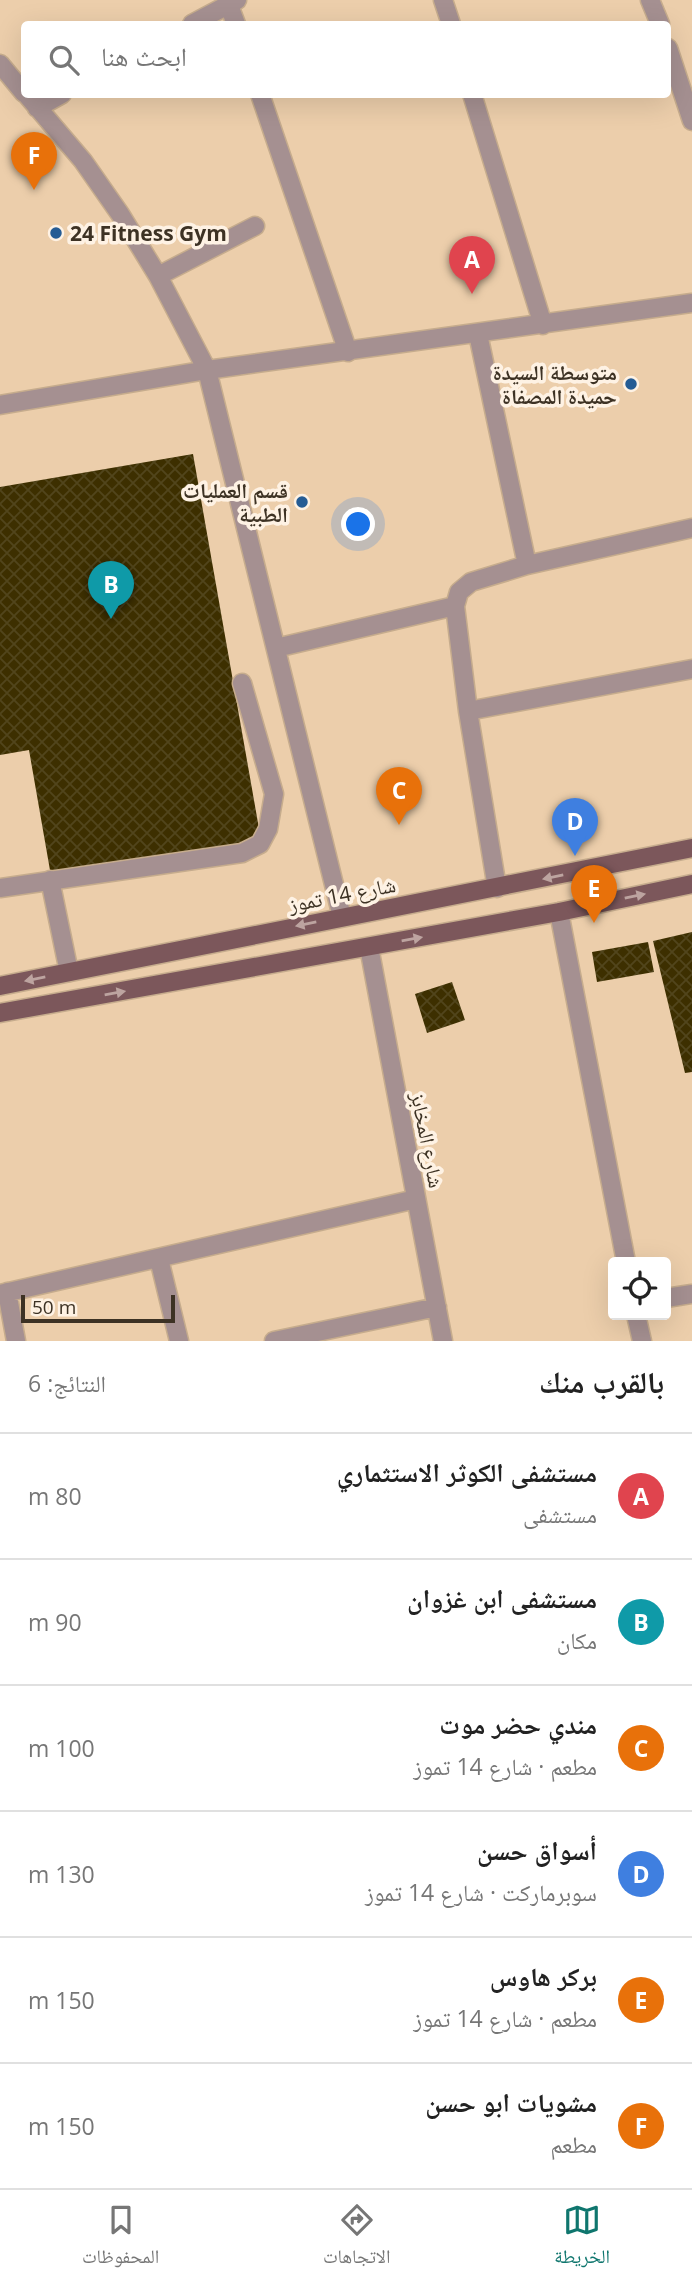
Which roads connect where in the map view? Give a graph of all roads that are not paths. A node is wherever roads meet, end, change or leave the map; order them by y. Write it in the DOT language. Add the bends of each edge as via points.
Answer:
graph roads {
  1 [pos="443,0"];
  2 [pos="650,0"];
  3 [pos="231,1"];
  4 [pos="196,21"];
  5 [pos="235,21"];
  6 [pos="450,21"];
  7 [pos="659,21"];
  8 [pos="671,60"];
  9 [pos="0,64"];
  10 [pos="21,89"];
  11 [pos="29,98"];
  12 [pos="261,98"];
  13 [pos="473,98"];
  14 [pos="692,121"];
  15 [pos="255,226"];
  16 [pos="158,276"];
  17 [pos="692,303"];
  18 [pos="543,325"];
  19 [pos="478,334"];
  20 [pos="348,352"];
  21 [pos="207,370"];
  22 [pos="0,405"];
  23 [pos="692,528"];
  24 [pos="527,565"];
  25 [pos="455,607"];
  26 [pos="276,648"];
  27 [pos="692,669"];
  28 [pos="242,683"];
  29 [pos="468,711"];
  30 [pos="692,848"];
  31 [pos="50,880"];
  32 [pos="692,884"];
  33 [pos="0,888"];
  34 [pos="498,888"];
  35 [pos="559,912"];
  36 [pos="342,917"];
  37 [pos="369,947"];
  38 [pos="69,972"];
  39 [pos="0,986"];
  40 [pos="0,1013"];
  41 [pos="416,1199"];
  42 [pos="625,1257"];
  43 [pos="159,1259"];
  44 [pos="4,1293"];
  45 [pos="692,1294"];
  46 [pos="671,1297"];
  47 [pos="436,1307"];
  48 [pos="637,1320"];
  49 [pos="16,1341"];
  50 [pos="179,1341"];
  51 [pos="274,1341"];
  52 [pos="443,1341"];
  53 [pos="642,1341"];
  1 -- 6 [label="street"];
  2 -- 7 [label="street"];
  3 -- 4 [label="street"];
  3 -- 5 [label="street"];
  8 -- 14 [label="street"];
  9 -- 10 [label="street"];
  11 -- 16 [label="street" via="83,161"];
  12 -- 20 [label="street"];
  13 -- 18 [label="street"];
  15 -- 16 [label="street"];
  16 -- 21 [label="street"];
  17 -- 18 [label="street"];
  18 -- 19 [label="street"];
  19 -- 20 [label="street"];
  19 -- 24 [label="street"];
  20 -- 21 [label="street"];
  21 -- 22 [label="street"];
  21 -- 26 [label="street"];
  23 -- 24 [label="street"];
  24 -- 25 [label="street" via="471,582 459,592"];
  25 -- 26 [label="street"];
  25 -- 29 [label="street"];
  26 -- 36 [label="street"];
  27 -- 29 [label="street"];
  28 -- 31 [label="street" via="274,794 268,829 260,844 242,853"];
  29 -- 34 [label="street"];
  30 -- 34 [label="main road, شارع 14 تموز, one-way"];
  31 -- 33 [label="street"];
  31 -- 38 [label="street"];
  35 -- 32 [label="main road, one-way"];
  34 -- 36 [label="main road, شارع 14 تموز"];
  37 -- 35 [label="main road, one-way"];
  35 -- 42 [label="street"];
  36 -- 38 [label="main road, شارع 14 تموز, one-way"];
  40 -- 37 [label="main road, one-way"];
  37 -- 41 [label="street, شارع المخابز"];
  38 -- 39 [label="main road, شارع 14 تموز, one-way"];
  41 -- 43 [label="street"];
  41 -- 47 [label="street, شارع المخابز"];
  43 -- 44 [label="street"];
  43 -- 50 [label="street"];
  44 -- 49 [label="street"];
  45 -- 46 [label="street"];
  47 -- 51 [label="street"];
  47 -- 52 [label="street, شارع المخابز"];
  48 -- 53 [label="street"];
}
